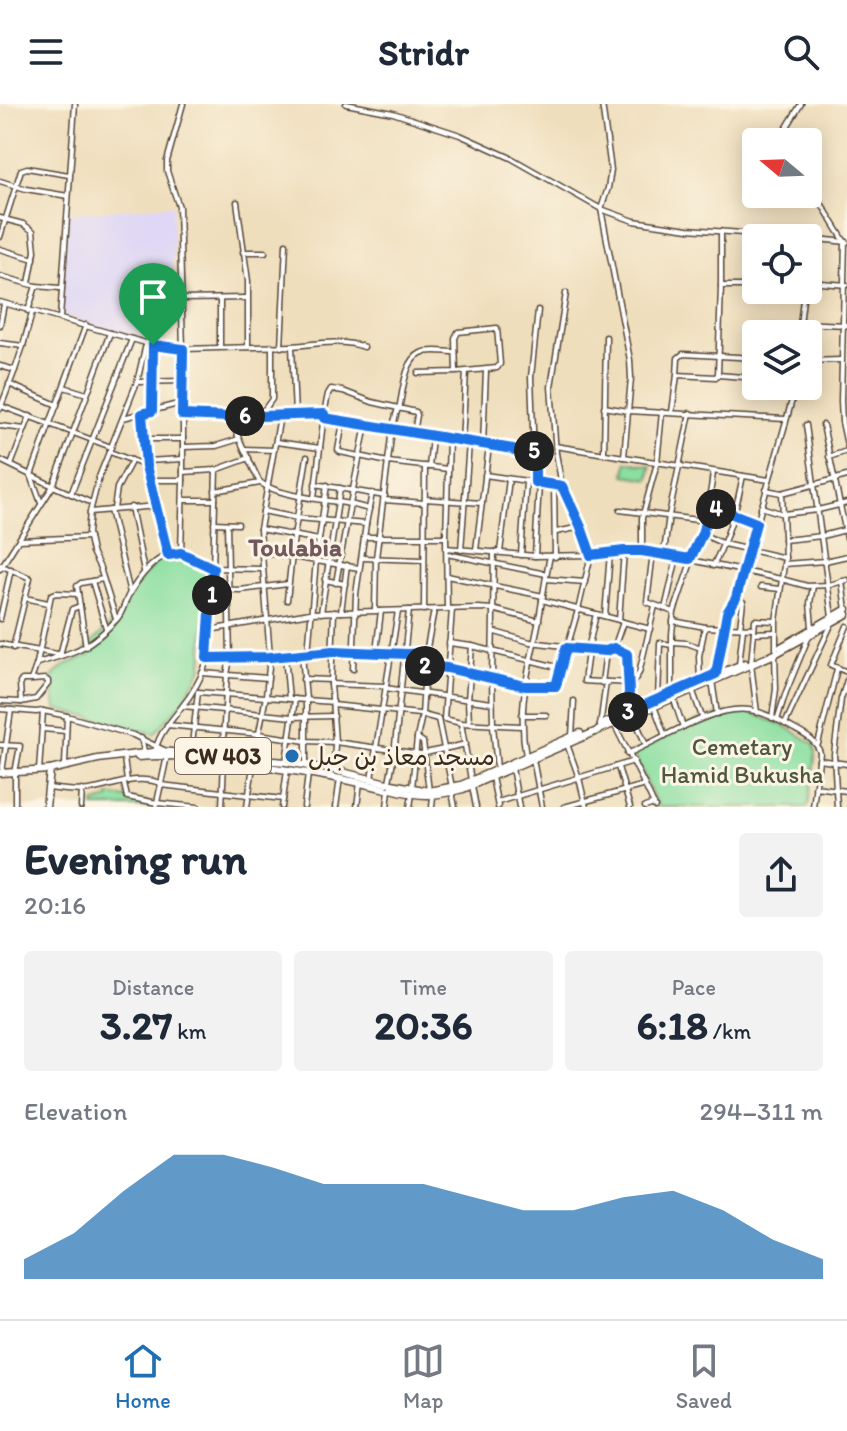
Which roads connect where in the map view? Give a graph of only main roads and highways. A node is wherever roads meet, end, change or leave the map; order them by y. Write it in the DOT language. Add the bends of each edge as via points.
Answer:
graph roads {
  1 [pos="846,615"];
  2 [pos="751,662"];
  3 [pos="714,677"];
  4 [pos="673,696"];
  5 [pos="630,714"];
  6 [pos="613,722"];
  7 [pos="167,753"];
  8 [pos="145,754"];
  9 [pos="223,758"];
  10 [pos="530,758"];
  11 [pos="62,767"];
  12 [pos="307,769"];
  13 [pos="50,770"];
  14 [pos="1,773"];
  15 [pos="472,783"];
  16 [pos="389,786"];
  17 [pos="432,801"];
  18 [pos="46,807"];
  1 -- 2 [label="main road, CW 403"];
  2 -- 3 [label="main road, CW 403"];
  2 -- 3 [label="main road, CW 403"];
  3 -- 4 [label="main road, CW 403"];
  3 -- 4 [label="main road, CW 403"];
  4 -- 5 [label="main road, CW 403"];
  4 -- 5 [label="main road, CW 403"];
  5 -- 6 [label="main road, CW 403"];
  6 -- 10 [label="main road, CW 403"];
  6 -- 10 [label="main road, CW 403"];
  7 -- 8 [label="main road, CW 403"];
  7 -- 9 [label="main road, CW 403"];
  7 -- 9 [label="main road, CW 403"];
  8 -- 11 [label="main road, CW 403"];
  8 -- 11 [label="main road, CW 403"];
  9 -- 12 [label="main road, CW 403"];
  10 -- 15 [label="main road, CW 403"];
  10 -- 15 [label="main road, CW 403"];
  11 -- 13 [label="main road, CW 403"];
  12 -- 16 [label="main road, CW 403"];
  12 -- 16 [label="main road, CW 403" via="334,770"];
  13 -- 14 [label="main road"];
  13 -- 18 [label="main road"];
  15 -- 17 [label="main road, CW 403"];
  16 -- 17 [label="main road, CW 403"];
}
